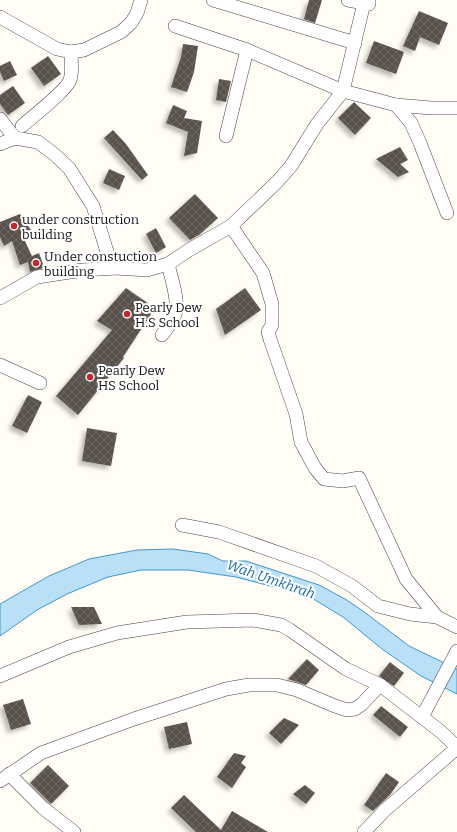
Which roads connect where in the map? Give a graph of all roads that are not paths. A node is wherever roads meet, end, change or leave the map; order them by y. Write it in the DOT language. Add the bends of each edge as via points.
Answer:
graph roads {
  1 [pos="141,0"];
  2 [pos="213,0"];
  3 [pos="348,0"];
  4 [pos="367,2"];
  5 [pos="0,17"];
  6 [pos="175,26"];
  7 [pos="355,43"];
  8 [pos="247,50"];
  9 [pos="71,52"];
  10 [pos="343,91"];
  11 [pos="396,105"];
  12 [pos="457,108"];
  13 [pos="0,119"];
  14 [pos="22,126"];
  15 [pos="226,136"];
  16 [pos="15,138"];
  17 [pos="0,144"];
  18 [pos="446,213"];
  19 [pos="231,226"];
  20 [pos="168,264"];
  21 [pos="112,268"];
  22 [pos="0,298"];
  23 [pos="162,335"];
  24 [pos="0,365"];
  25 [pos="40,383"];
  26 [pos="182,525"];
  27 [pos="437,618"];
  28 [pos="457,627"];
  29 [pos="457,651"];
  30 [pos="0,676"];
  31 [pos="380,685"];
  32 [pos="422,717"];
  33 [pos="457,747"];
  34 [pos="4,778"];
  35 [pos="74,832"];
  36 [pos="364,832"];
  1 -- 9 [label="street" via="131,23 121,32 84,50"];
  2 -- 7 [label="street"];
  3 -- 4 [label="street"];
  4 -- 7 [label="street"];
  5 -- 9 [label="street" via="57,49"];
  6 -- 8 [label="street"];
  7 -- 10 [label="street"];
  8 -- 10 [label="street"];
  8 -- 15 [label="street"];
  9 -- 14 [label="street" via="70,82"];
  10 -- 11 [label="street"];
  10 -- 19 [label="street" via="277,182"];
  11 -- 12 [label="street"];
  11 -- 18 [label="street" via="411,123"];
  13 -- 16 [label="street"];
  16 -- 17 [label="street"];
  16 -- 21 [label="street" via="38,142 69,168 93,206"];
  19 -- 20 [label="street"];
  19 -- 27 [label="street" via="263,273 272,304 272,325 268,332 296,414 301,442 324,479 343,481 359,478 406,579"];
  20 -- 21 [label="street" via="147,270"];
  20 -- 23 [label="street" via="176,311"];
  21 -- 22 [label="street" via="37,277"];
  24 -- 25 [label="street"];
  26 -- 27 [label="street" via="219,532 316,566 352,586 378,606"];
  27 -- 28 [label="street"];
  29 -- 32 [label="street"];
  30 -- 31 [label="street" via="68,646 117,633 187,622 253,620 281,625 346,669"];
  31 -- 32 [label="street"];
  31 -- 34 [label="street" via="362,704 355,709 347,710 298,690 277,685 249,685 226,689 41,753"];
  32 -- 33 [label="street"];
  33 -- 36 [label="street" via="385,810"];
  34 -- 35 [label="street"];
}
